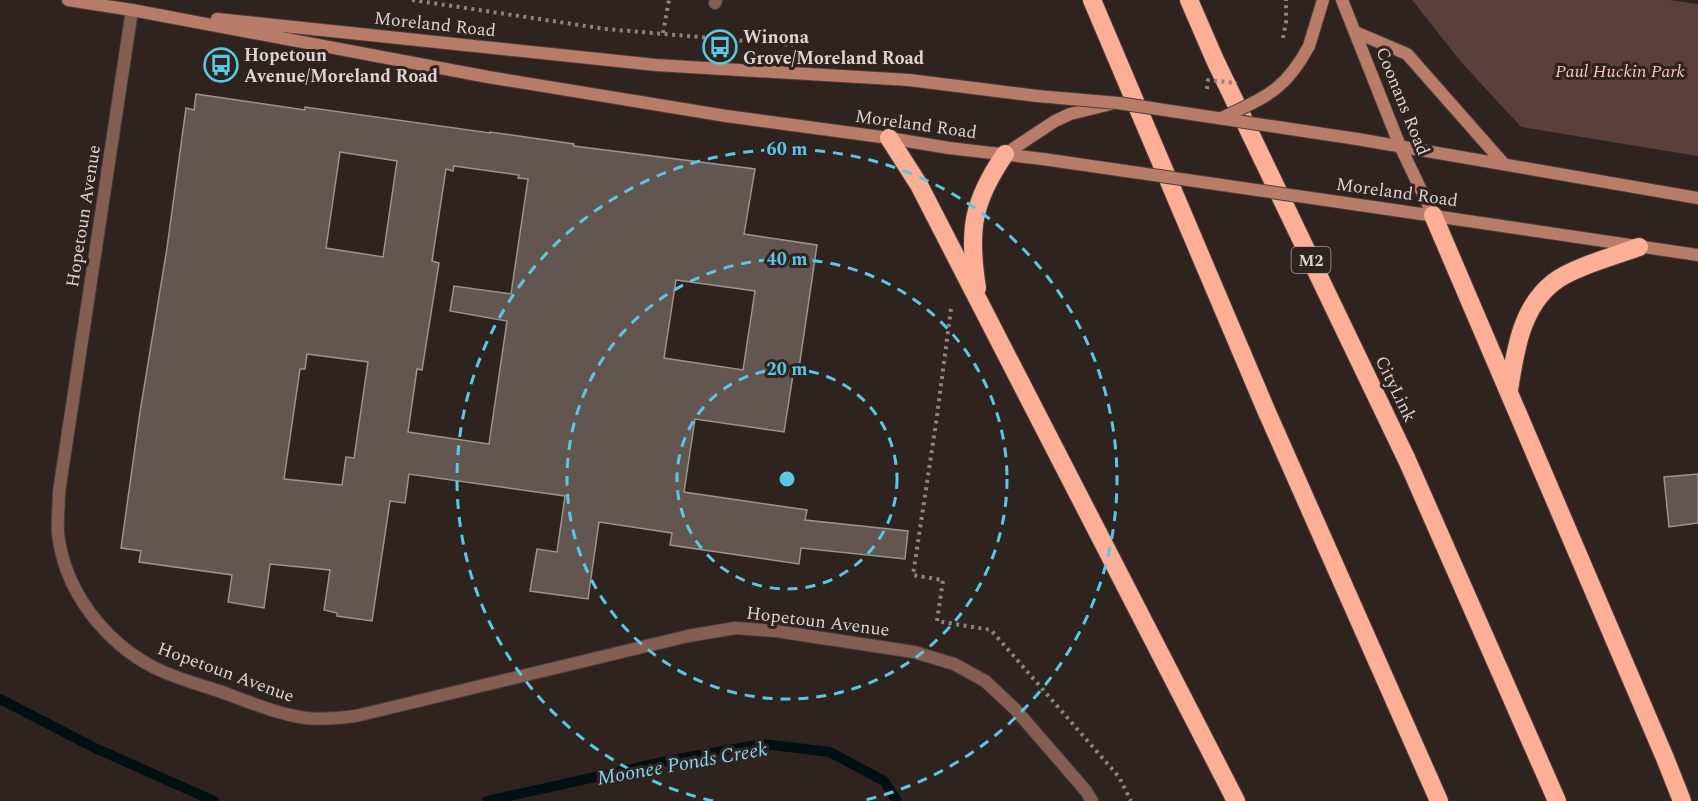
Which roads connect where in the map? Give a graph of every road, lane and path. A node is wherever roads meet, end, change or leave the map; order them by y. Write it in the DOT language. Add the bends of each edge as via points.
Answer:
graph roads {
  1 [pos="68,0"];
  2 [pos="412,0"];
  3 [pos="669,0"];
  4 [pos="1092,0"];
  5 [pos="1189,0"];
  6 [pos="1323,0"];
  7 [pos="1342,0"];
  8 [pos="1286,1"];
  9 [pos="132,10"];
  10 [pos="1355,32"];
  11 [pos="663,33"];
  12 [pos="1282,43"];
  13 [pos="796,45"];
  14 [pos="1245,81"];
  15 [pos="1207,89"];
  16 [pos="1118,103"];
  17 [pos="1221,118"];
  18 [pos="889,138"];
  19 [pos="1400,146"];
  20 [pos="1005,154"];
  21 [pos="1504,164"];
  22 [pos="1698,198"];
  23 [pos="1433,215"];
  24 [pos="1639,247"];
  25 [pos="1698,255"];
  26 [pos="951,308"];
  27 [pos="1004,353"];
  28 [pos="1509,392"];
  29 [pos="1092,801"];
  30 [pos="1131,801"];
  31 [pos="1236,801"];
  32 [pos="1438,801"];
  33 [pos="1557,801"];
  34 [pos="1682,801"];
  1 -- 9 [label="main road, Moreland Road"];
  2 -- 11 [label="path"];
  3 -- 11 [label="path"];
  4 -- 32 [label="highway"];
  5 -- 33 [label="highway, CityLink / M2" via="1407,460"];
  6 -- 17 [label="main road, bridge" via="1309,46 1282,85"];
  7 -- 10 [label="main road, Coonans Road"];
  8 -- 12 [label="path, bridge"];
  9 -- 16 [label="main road, Moreland Road, bridge" via="644,63 919,81"];
  9 -- 18 [label="main road, Moreland Road" via="488,77"];
  9 -- 29 [label="street, Hopetoun Avenue" via="59,492 58,533 67,572 83,605 130,653 156,669 272,710 329,719 735,628 902,650 954,664 985,681 1015,709"];
  10 -- 19 [label="main road, Coonans Road"];
  10 -- 21 [label="main road" via="1407,54"];
  11 -- 13 [label="path"];
  14 -- 15 [label="path, bridge" via="1208,80"];
  16 -- 17 [label="main road, Moreland Road, bridge"];
  16 -- 20 [label="main road" via="1070,114"];
  17 -- 19 [label="main road, Moreland Road, bridge"];
  18 -- 20 [label="main road, Moreland Road"];
  18 -- 27 [label="highway" via="919,185"];
  19 -- 21 [label="main road, Moreland Road"];
  19 -- 23 [label="main road, Coonans Road"];
  20 -- 23 [label="main road, Moreland Road, bridge"];
  20 -- 27 [label="highway" via="990,176 973,224 977,290"];
  21 -- 22 [label="main road, Moreland Road"];
  23 -- 24 [label="main road, Moreland Road"];
  23 -- 28 [label="highway"];
  24 -- 25 [label="main road, Moreland Road"];
  24 -- 28 [label="highway" via="1572,272 1542,292 1529,311 1515,349"];
  26 -- 30 [label="path" via="913,575 943,580 937,621 991,630 1119,777"];
  27 -- 31 [label="highway"];
  28 -- 34 [label="highway"];
}
